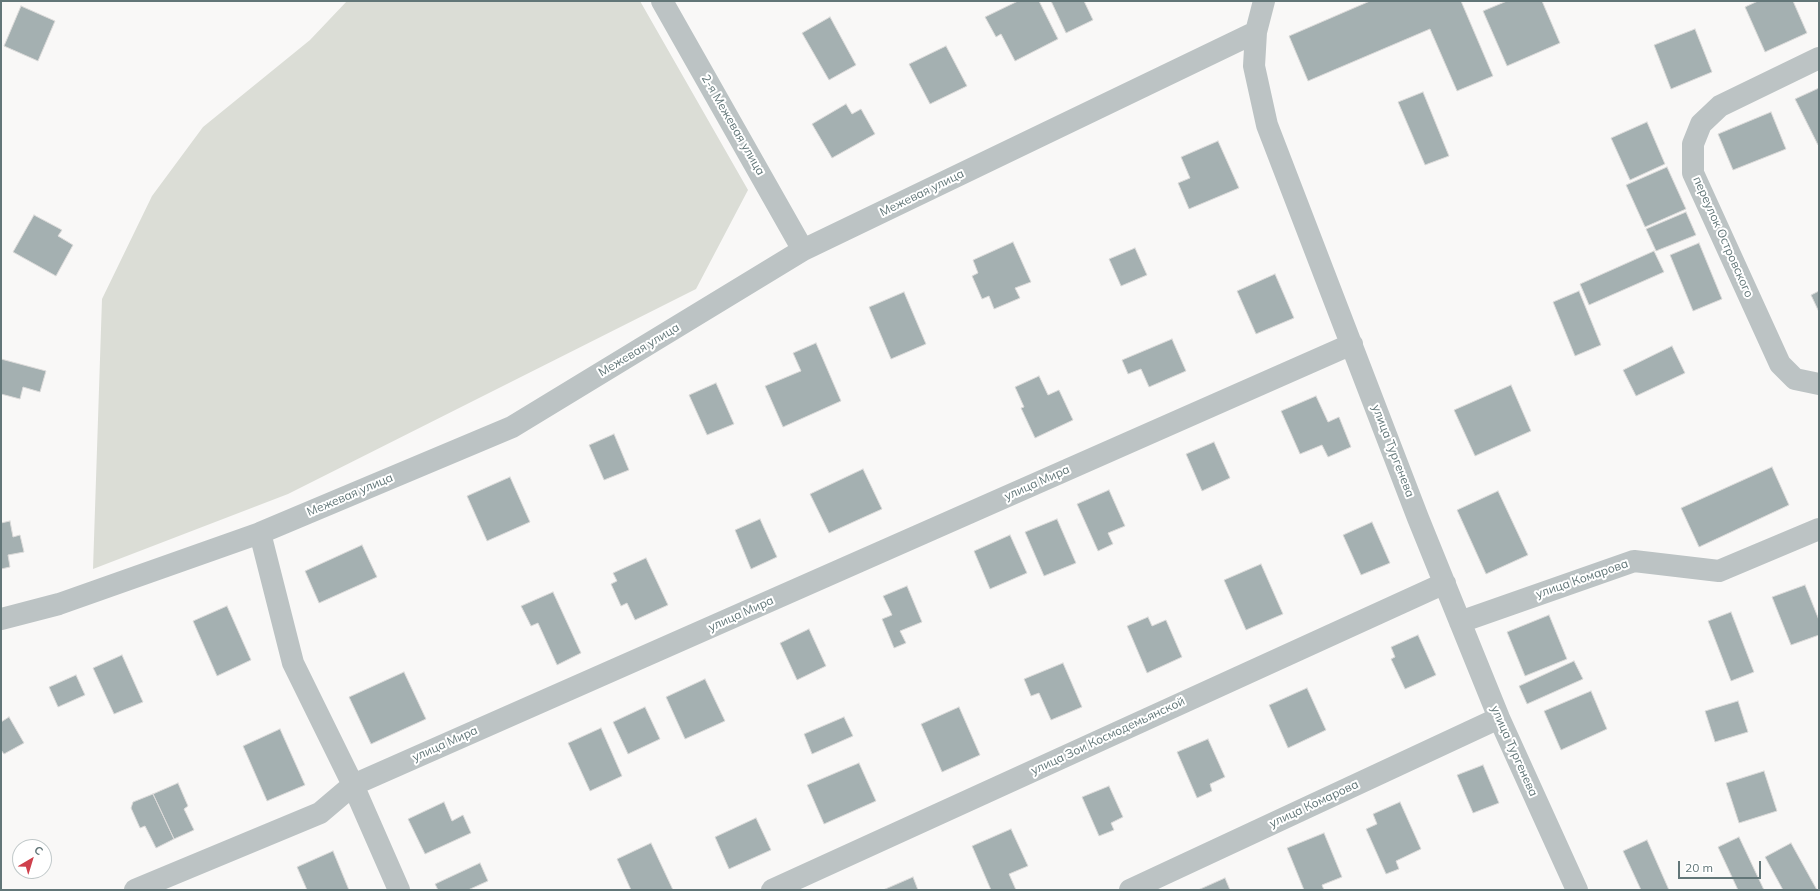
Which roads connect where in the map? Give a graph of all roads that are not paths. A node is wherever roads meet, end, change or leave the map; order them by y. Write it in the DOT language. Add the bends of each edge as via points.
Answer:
graph roads {
  1 [pos="662,1"];
  2 [pos="1264,1"];
  3 [pos="1256,32"];
  4 [pos="1819,58"];
  5 [pos="803,250"];
  6 [pos="1352,344"];
  7 [pos="1819,384"];
  8 [pos="1819,529"];
  9 [pos="260,533"];
  10 [pos="1444,583"];
  11 [pos="1,619"];
  12 [pos="1460,622"];
  13 [pos="1499,718"];
  14 [pos="353,785"];
  15 [pos="135,890"];
  16 [pos="399,890"];
  17 [pos="772,890"];
  18 [pos="1130,890"];
  19 [pos="1576,890"];
  1 -- 5 [label="street, 2-я Межевая улица"];
  2 -- 3 [label="street, улица Тургенева"];
  3 -- 5 [label="street, Межевая улица"];
  3 -- 6 [label="street, улица Тургенева" via="1254,66 1266,125"];
  4 -- 7 [label="street, переулок Островского" via="1720,106 1701,124 1693,144 1693,173 1780,364 1795,379"];
  5 -- 9 [label="street, Межевая улица" via="512,427"];
  6 -- 10 [label="street, улица Тургенева"];
  6 -- 14 [label="street, улица Мира"];
  8 -- 12 [label="street, улица Комарова" via="1719,571 1634,561"];
  9 -- 11 [label="street, Межевая улица" via="59,604"];
  9 -- 14 [label="street" via="292,663"];
  10 -- 12 [label="street, улица Тургенева"];
  10 -- 17 [label="street, улица Зои Космодемьянской"];
  12 -- 13 [label="street, улица Тургенева"];
  13 -- 18 [label="street, улица Комарова"];
  13 -- 19 [label="street, улица Тургенева"];
  14 -- 15 [label="street, улица Мира" via="320,813"];
  14 -- 16 [label="street"];
}
